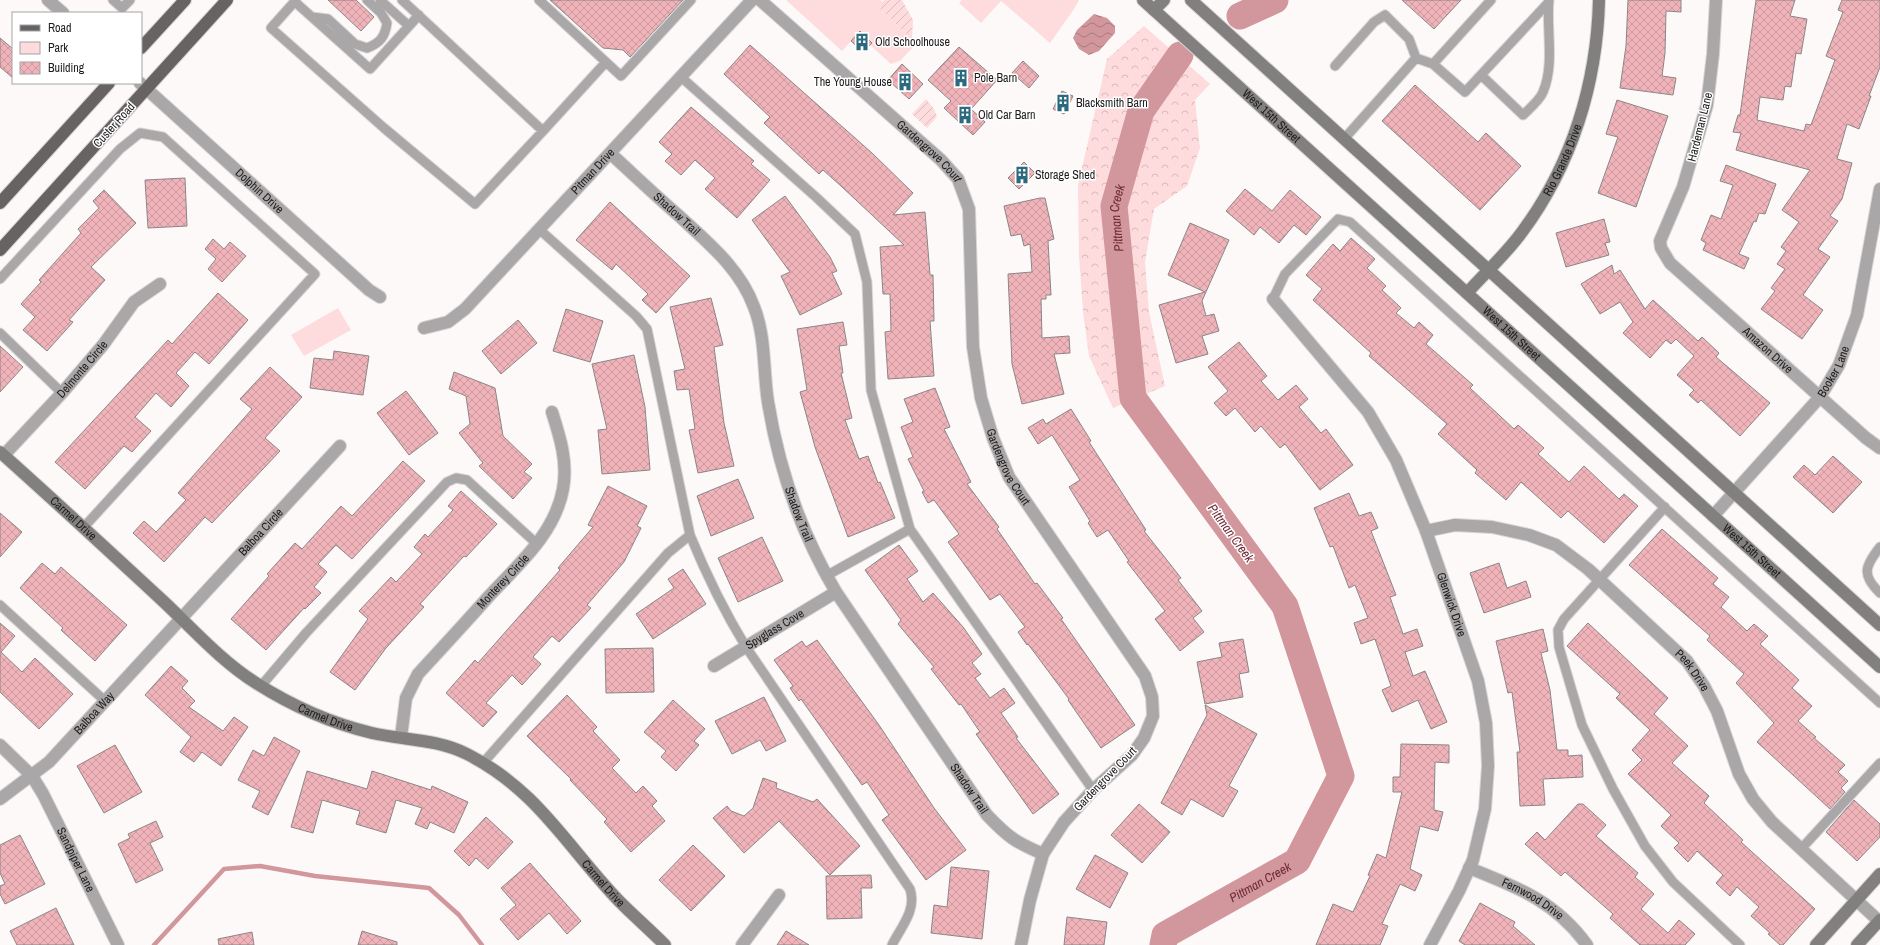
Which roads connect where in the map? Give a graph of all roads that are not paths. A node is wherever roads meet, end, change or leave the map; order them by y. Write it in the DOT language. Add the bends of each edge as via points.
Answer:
graph roads {
  1 [pos="48,0"];
  2 [pos="114,0"];
  3 [pos="130,0"];
  4 [pos="185,0"];
  5 [pos="227,0"];
  6 [pos="367,0"];
  7 [pos="380,0"];
  8 [pos="402,0"];
  9 [pos="539,0"];
  10 [pos="691,0"];
  11 [pos="752,0"];
  12 [pos="760,0"];
  13 [pos="1143,0"];
  14 [pos="1164,0"];
  15 [pos="1191,0"];
  16 [pos="1491,0"];
  17 [pos="1598,0"];
  18 [pos="1716,0"];
  19 [pos="295,1"];
  20 [pos="1549,2"];
  21 [pos="1154,10"];
  22 [pos="61,12"];
  23 [pos="419,15"];
  24 [pos="312,17"];
  25 [pos="409,26"];
  26 [pos="142,47"];
  27 [pos="1416,58"];
  28 [pos="606,62"];
  29 [pos="1433,64"];
  30 [pos="1335,66"];
  31 [pos="1481,75"];
  32 [pos="681,77"];
  33 [pos="108,84"];
  34 [pos="143,86"];
  35 [pos="543,131"];
  36 [pos="1344,139"];
  37 [pos="611,154"];
  38 [pos="1880,189"];
  39 [pos="0,203"];
  40 [pos="540,230"];
  41 [pos="1661,248"];
  42 [pos="0,250"];
  43 [pos="1489,269"];
  44 [pos="0,279"];
  45 [pos="160,284"];
  46 [pos="1466,292"];
  47 [pos="380,297"];
  48 [pos="1273,299"];
  49 [pos="424,328"];
  50 [pos="0,333"];
  51 [pos="62,393"];
  52 [pos="1820,397"];
  53 [pos="552,412"];
  54 [pos="340,446"];
  55 [pos="1880,448"];
  56 [pos="2,453"];
  57 [pos="1734,492"];
  58 [pos="1665,507"];
  59 [pos="1713,516"];
  60 [pos="84,527"];
  61 [pos="910,529"];
  62 [pos="1426,531"];
  63 [pos="690,535"];
  64 [pos="537,544"];
  65 [pos="1880,548"];
  66 [pos="826,576"];
  67 [pos="1598,579"];
  68 [pos="836,592"];
  69 [pos="1880,593"];
  70 [pos="0,605"];
  71 [pos="182,618"];
  72 [pos="1880,625"];
  73 [pos="746,647"];
  74 [pos="714,666"];
  75 [pos="1880,667"];
  76 [pos="261,686"];
  77 [pos="105,701"];
  78 [pos="1880,703"];
  79 [pos="401,737"];
  80 [pos="0,745"];
  81 [pos="483,763"];
  82 [pos="1880,763"];
  83 [pos="32,776"];
  84 [pos="1093,790"];
  85 [pos="0,800"];
  86 [pos="1801,849"];
  87 [pos="1043,854"];
  88 [pos="1469,868"];
  89 [pos="1880,874"];
  90 [pos="779,895"];
  91 [pos="1857,900"];
  92 [pos="1879,920"];
  93 [pos="118,945"];
  94 [pos="665,945"];
  95 [pos="742,945"];
  96 [pos="892,945"];
  97 [pos="1021,945"];
  98 [pos="1430,945"];
  99 [pos="1587,945"];
  100 [pos="1740,945"];
  101 [pos="1816,945"];
  102 [pos="1858,945"];
  1 -- 22 [label="street"];
  2 -- 3 [label="lane" via="122,8"];
  4 -- 26 [label="main road"];
  5 -- 34 [label="main road, Custer Road"];
  6 -- 24 [label="lane" via="388,23 385,35 377,44 367,48 355,44 328,19"];
  7 -- 25 [label="lane"];
  8 -- 23 [label="lane"];
  9 -- 28 [label="lane"];
  10 -- 28 [label="lane" via="621,76"];
  11 -- 32 [label="street, Pitman Drive"];
  12 -- 84 [label="street, Gardengrove Court" via="941,160 962,188 969,209 973,347 981,398 993,438 1009,477 1145,676 1152,697 1153,716 1144,738 1132,755"];
  13 -- 21 [label="main road, West 15th Street"];
  14 -- 21 [label="main road"];
  15 -- 36 [label="main road"];
  16 -- 29 [label="lane"];
  17 -- 43 [label="main road, Rio Grande Drive" via="1593,62 1583,110 1564,162 1521,233"];
  18 -- 41 [label="street, Hardeman Lane" via="1707,105 1683,187 1662,234"];
  19 -- 24 [label="lane"];
  19 -- 35 [label="lane" via="271,28 475,204"];
  20 -- 31 [label="lane"];
  20 -- 31 [label="lane" via="1550,57 1543,92 1527,111 1523,115"];
  21 -- 46 [label="main road, West 15th Street"];
  23 -- 25 [label="lane"];
  23 -- 35 [label="lane"];
  24 -- 25 [label="lane" via="370,70"];
  27 -- 29 [label="lane"];
  27 -- 30 [label="lane" via="1409,39 1384,15 1374,22"];
  27 -- 36 [label="lane"];
  28 -- 35 [label="lane"];
  29 -- 31 [label="lane" via="1465,92"];
  32 -- 37 [label="street, Pitman Drive"];
  32 -- 61 [label="lane" via="855,234 867,282 871,390"];
  33 -- 39 [label="main road"];
  34 -- 42 [label="main road, Custer Road"];
  34 -- 47 [label="street, Dolphin Drive" via="369,290"];
  36 -- 43 [label="main road"];
  37 -- 40 [label="street, Pitman Drive"];
  37 -- 66 [label="street, Shadow Trail" via="721,254 740,279 754,307 762,337 768,401 780,463 801,524"];
  38 -- 52 [label="street, Booker Lane" via="1853,328 1840,365"];
  40 -- 49 [label="street, Pitman Drive" via="465,309 448,322"];
  40 -- 63 [label="lane" via="636,316 647,329"];
  41 -- 52 [label="street, Amazon Drive" via="1670,262"];
  43 -- 46 [label="main road, Rio Grande Drive"];
  43 -- 57 [label="main road"];
  44 -- 60 [label="lane" via="120,149 140,133 163,137 315,274"];
  45 -- 51 [label="street, Delmonte Circle" via="134,302 103,345"];
  46 -- 59 [label="main road, West 15th Street"];
  48 -- 58 [label="lane" via="1285,274 1338,219 1350,222"];
  48 -- 62 [label="street, Glenwick Drive" via="1368,412 1396,460"];
  50 -- 51 [label="lane"];
  51 -- 56 [label="street, Delmonte Circle"];
  52 -- 55 [label="street, Amazon Drive"];
  52 -- 57 [label="street, Booker Lane"];
  53 -- 64 [label="street, Monterey Circle" via="562,442 565,465 563,489 557,512"];
  54 -- 71 [label="street, Balboa Circle"];
  56 -- 60 [label="main road, Carmel Drive"];
  57 -- 59 [label="street, Booker Lane"];
  57 -- 72 [label="main road"];
  58 -- 67 [label="lane"];
  58 -- 78 [label="lane"];
  59 -- 75 [label="main road, West 15th Street"];
  60 -- 71 [label="main road, Carmel Drive"];
  61 -- 66 [label="lane"];
  61 -- 84 [label="lane"];
  62 -- 67 [label="street, Peek Drive" via="1455,525 1492,527 1529,535 1556,545"];
  62 -- 88 [label="street, Glenwick Drive" via="1478,681 1486,723 1488,766 1485,809"];
  63 -- 73 [label="lane" via="706,572"];
  63 -- 81 [label="lane" via="668,553"];
  64 -- 76 [label="lane" via="467,480 456,478 447,482 306,633"];
  64 -- 79 [label="street, Monterey Circle" via="418,674 406,698"];
  65 -- 69 [label="lane" via="1869,561 1866,574"];
  66 -- 68 [label="street, Shadow Trail"];
  67 -- 86 [label="street, Peek Drive" via="1687,661 1717,711 1739,774 1753,799 1772,822"];
  67 -- 100 [label="lane" via="1564,619 1558,630 1558,646 1582,725 1613,789 1645,846 1673,882"];
  68 -- 73 [label="street, Spyglass Cove"];
  68 -- 87 [label="street, Shadow Trail" via="987,814 1005,835"];
  70 -- 77 [label="lane"];
  71 -- 76 [label="main road, Carmel Drive" via="217,654"];
  71 -- 77 [label="street, Balboa Way"];
  73 -- 74 [label="street, Spyglass Cove"];
  73 -- 96 [label="lane" via="910,889 913,898 911,908"];
  76 -- 79 [label="main road, Carmel Drive" via="287,702 330,721 374,733"];
  77 -- 83 [label="street, Balboa Way" via="49,762"];
  79 -- 81 [label="main road, Carmel Drive" via="429,741 466,753"];
  80 -- 83 [label="street, Sandpiper Lane"];
  81 -- 94 [label="main road, Carmel Drive" via="502,774 537,804 619,901"];
  82 -- 86 [label="lane"];
  83 -- 85 [label="street, Balboa Way"];
  83 -- 93 [label="street, Sandpiper Lane"];
  84 -- 87 [label="street, Gardengrove Court" via="1064,822"];
  86 -- 91 [label="street, Peek Drive"];
  87 -- 97 [label="street, Gardengrove Court"];
  88 -- 98 [label="street, Glenwick Drive"];
  88 -- 99 [label="street, Fernwood Drive" via="1524,890 1549,905 1578,932"];
  89 -- 91 [label="main road"];
  90 -- 95 [label="street"];
  91 -- 92 [label="street, Peek Drive"];
  91 -- 101 [label="main road"];
  92 -- 102 [label="main road"];
}
